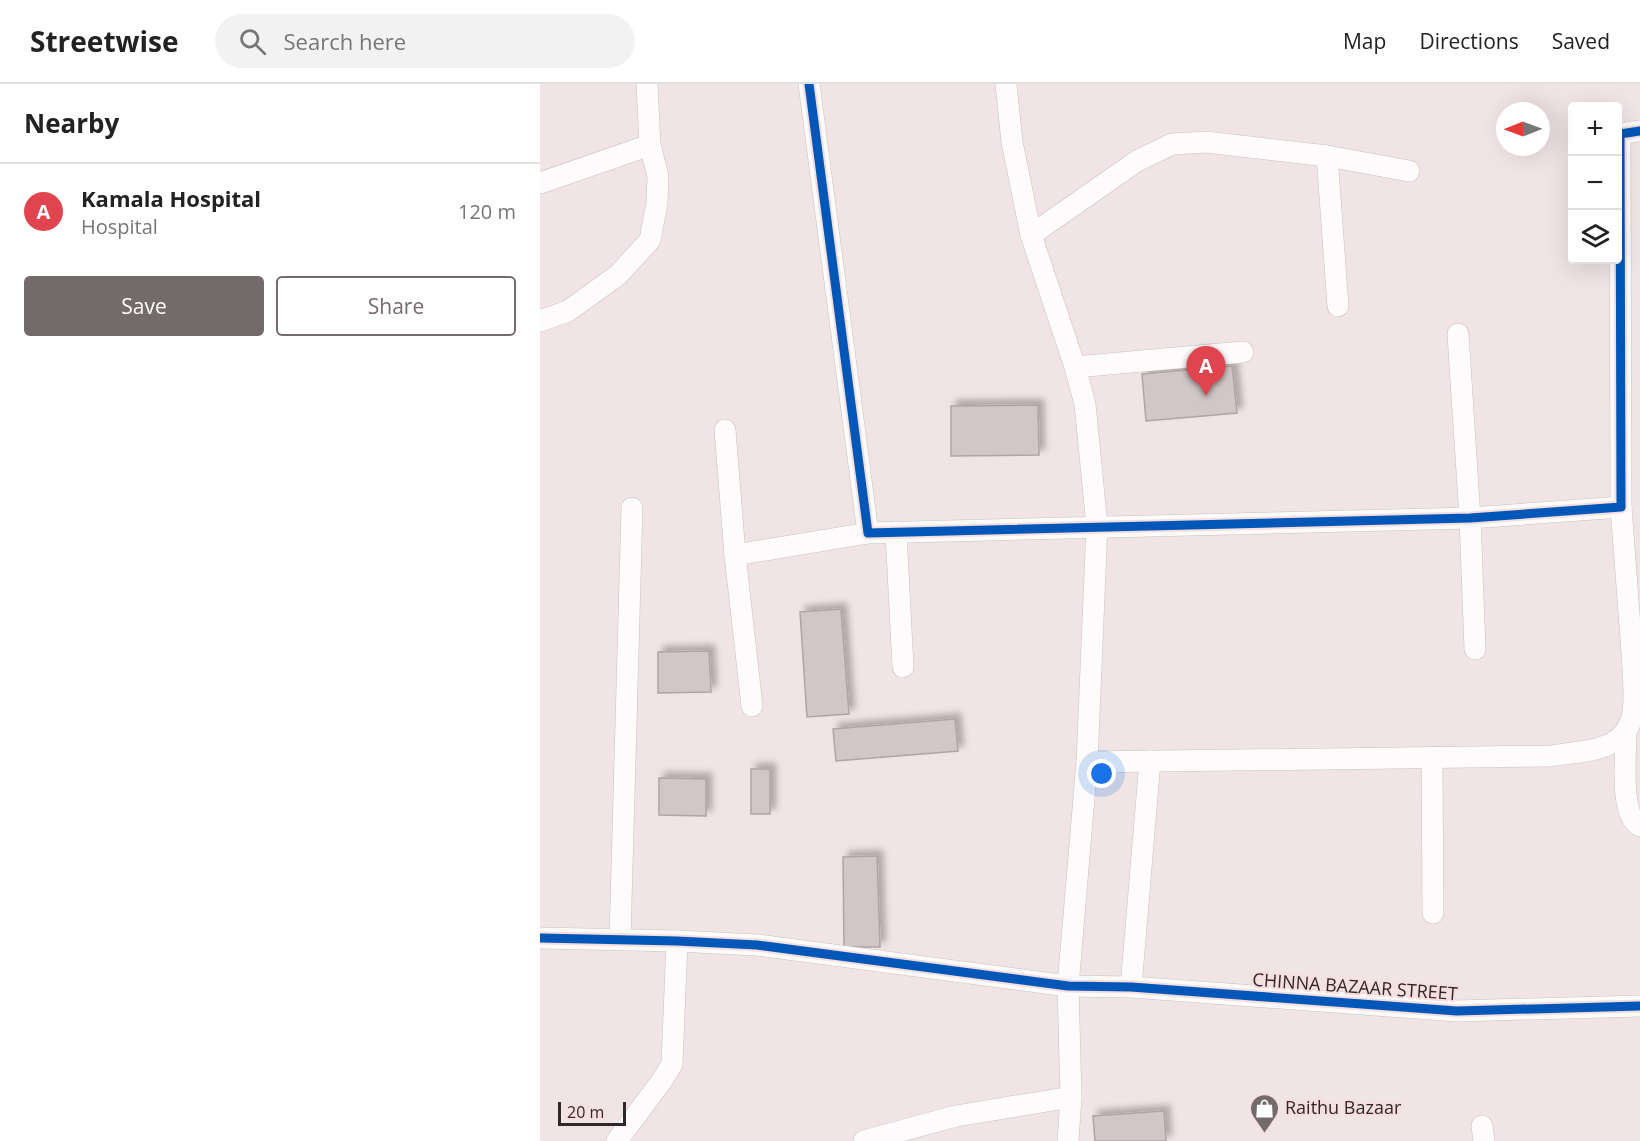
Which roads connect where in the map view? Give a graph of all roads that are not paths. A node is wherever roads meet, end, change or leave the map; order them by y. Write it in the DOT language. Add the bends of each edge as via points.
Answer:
graph roads {
  1 [pos="647,84"];
  2 [pos="808,84"];
  3 [pos="1006,84"];
  4 [pos="1640,131"];
  5 [pos="650,145"];
  6 [pos="1327,156"];
  7 [pos="1409,171"];
  8 [pos="540,183"];
  9 [pos="1030,234"];
  10 [pos="1338,306"];
  11 [pos="540,321"];
  12 [pos="1458,334"];
  13 [pos="1243,352"];
  14 [pos="1075,368"];
  15 [pos="725,430"];
  16 [pos="1621,507"];
  17 [pos="632,508"];
  18 [pos="1470,518"];
  19 [pos="1097,526"];
  20 [pos="896,532"];
  21 [pos="868,533"];
  22 [pos="735,555"];
  23 [pos="1475,648"];
  24 [pos="1636,666"];
  25 [pos="903,667"];
  26 [pos="752,706"];
  27 [pos="1626,733"];
  28 [pos="1432,757"];
  29 [pos="1150,761"];
  30 [pos="1088,762"];
  31 [pos="1640,826"];
  32 [pos="1433,913"];
  33 [pos="540,938"];
  34 [pos="620,939"];
  35 [pos="677,940"];
  36 [pos="1068,986"];
  37 [pos="1131,987"];
  38 [pos="1640,1006"];
  39 [pos="1071,1097"];
  40 [pos="617,1141"];
  41 [pos="864,1141"];
  42 [pos="1068,1141"];
  1 -- 5 [label="street"];
  2 -- 21 [label="street"];
  3 -- 9 [label="street" via="1012,142"];
  4 -- 16 [label="street" via="1620,134"];
  5 -- 8 [label="street"];
  5 -- 11 [label="street" via="658,176 650,240 618,276 568,310"];
  6 -- 7 [label="street"];
  6 -- 9 [label="street" via="1206,142 1172,144 1137,161"];
  6 -- 10 [label="street"];
  9 -- 14 [label="street"];
  12 -- 18 [label="street"];
  13 -- 14 [label="street"];
  14 -- 19 [label="street" via="1085,404"];
  15 -- 22 [label="street"];
  16 -- 18 [label="street"];
  16 -- 24 [label="street"];
  17 -- 34 [label="street"];
  18 -- 19 [label="street"];
  18 -- 23 [label="street"];
  19 -- 20 [label="street"];
  19 -- 30 [label="street"];
  20 -- 21 [label="street"];
  20 -- 25 [label="street"];
  21 -- 22 [label="street"];
  22 -- 26 [label="street"];
  24 -- 27 [label="street" via="1633,716"];
  27 -- 28 [label="street" via="1609,746 1550,756"];
  27 -- 31 [label="street" via="1627,808"];
  28 -- 29 [label="street"];
  28 -- 32 [label="street"];
  29 -- 30 [label="street"];
  29 -- 37 [label="street"];
  30 -- 36 [label="street"];
  33 -- 34 [label="street, CHINNA BAZAAR STREET"];
  34 -- 35 [label="street, CHINNA BAZAAR STREET"];
  35 -- 36 [label="street, CHINNA BAZAAR STREET" via="757,945"];
  35 -- 40 [label="street" via="672,1064"];
  36 -- 37 [label="street, CHINNA BAZAAR STREET"];
  36 -- 39 [label="street"];
  37 -- 38 [label="street, CHINNA BAZAAR STREET" via="1457,1011"];
  39 -- 41 [label="street" via="956,1116"];
  39 -- 42 [label="street"];
}
